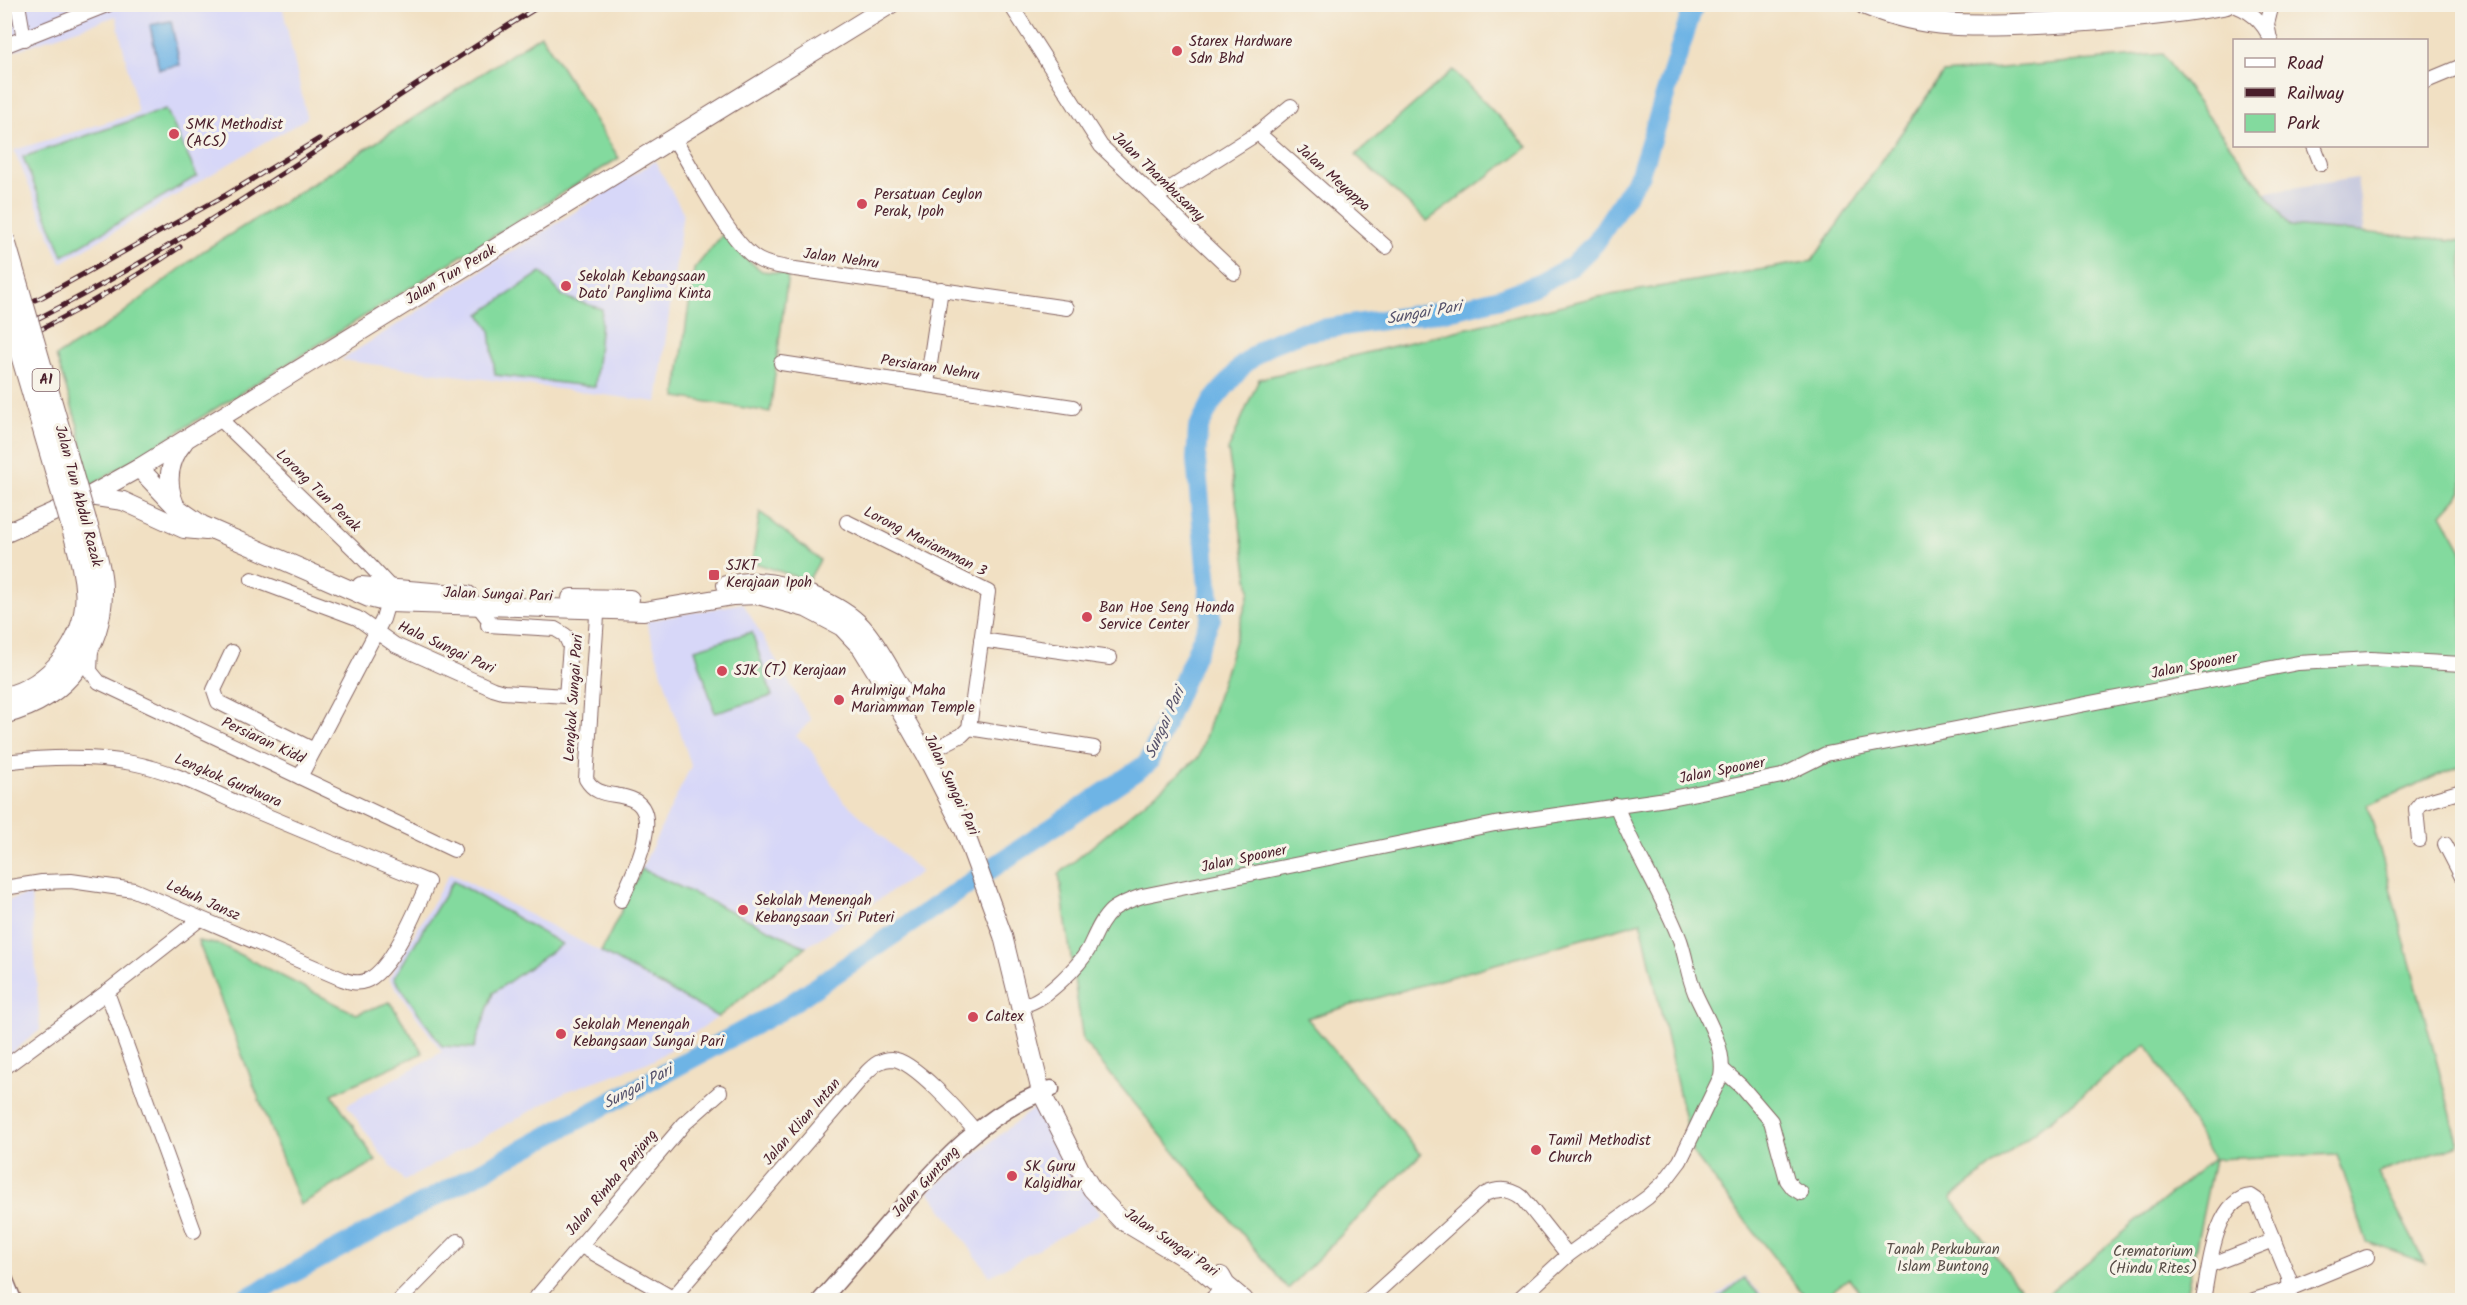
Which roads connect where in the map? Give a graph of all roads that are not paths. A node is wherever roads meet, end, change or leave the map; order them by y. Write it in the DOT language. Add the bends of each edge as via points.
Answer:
graph roads {
  1 [pos="18,4"];
  2 [pos="109,4"];
  3 [pos="891,4"];
  4 [pos="1010,4"];
  5 [pos="1865,4"];
  6 [pos="2227,4"];
  7 [pos="2272,4"];
  8 [pos="24,39"];
  9 [pos="2270,39"];
  10 [pos="4,46"];
  11 [pos="2463,66"];
  12 [pos="2428,81"];
  13 [pos="1291,105"];
  14 [pos="1258,133"];
  15 [pos="674,139"];
  16 [pos="2314,147"];
  17 [pos="2321,164"];
  18 [pos="1155,198"];
  19 [pos="4,239"];
  20 [pos="1386,248"];
  21 [pos="1235,273"];
  22 [pos="941,290"];
  23 [pos="4,296"];
  24 [pos="1067,308"];
  25 [pos="781,363"];
  26 [pos="927,384"];
  27 [pos="1073,407"];
  28 [pos="219,418"];
  29 [pos="187,438"];
  30 [pos="139,468"];
  31 [pos="88,496"];
  32 [pos="176,507"];
  33 [pos="847,522"];
  34 [pos="79,524"];
  35 [pos="4,534"];
  36 [pos="222,534"];
  37 [pos="252,579"];
  38 [pos="390,596"];
  39 [pos="598,605"];
  40 [pos="479,607"];
  41 [pos="557,610"];
  42 [pos="555,629"];
  43 [pos="376,632"];
  44 [pos="981,640"];
  45 [pos="93,641"];
  46 [pos="231,652"];
  47 [pos="1110,658"];
  48 [pos="2463,664"];
  49 [pos="4,698"];
  50 [pos="4,713"];
  51 [pos="969,729"];
  52 [pos="1094,748"];
  53 [pos="314,750"];
  54 [pos="930,751"];
  55 [pos="4,762"];
  56 [pos="300,777"];
  57 [pos="2463,791"];
  58 [pos="1616,805"];
  59 [pos="2419,840"];
  60 [pos="2445,844"];
  61 [pos="453,850"];
  62 [pos="2463,877"];
  63 [pos="4,888"];
  64 [pos="621,900"];
  65 [pos="200,919"];
  66 [pos="1007,935"];
  67 [pos="378,973"];
  68 [pos="107,992"];
  69 [pos="1030,1003"];
  70 [pos="4,1068"];
  71 [pos="1722,1069"];
  72 [pos="1046,1091"];
  73 [pos="720,1092"];
  74 [pos="976,1132"];
  75 [pos="1801,1193"];
  76 [pos="194,1231"];
  77 [pos="2274,1240"];
  78 [pos="458,1241"];
  79 [pos="581,1245"];
  80 [pos="1568,1255"];
  81 [pos="2367,1257"];
  82 [pos="2210,1265"];
  83 [pos="4,1278"];
  84 [pos="1226,1285"];
  85 [pos="2290,1295"];
  86 [pos="13,1300"];
  87 [pos="400,1300"];
  88 [pos="534,1300"];
  89 [pos="673,1300"];
  90 [pos="821,1300"];
  91 [pos="1211,1300"];
  92 [pos="1244,1300"];
  93 [pos="1368,1300"];
  94 [pos="1520,1300"];
  95 [pos="2203,1300"];
  96 [pos="2254,1300"];
  1 -- 8 [label="street"];
  2 -- 8 [label="street"];
  3 -- 15 [label="main road, Jalan Tun Perak"];
  4 -- 18 [label="street, Jalan Thambusamy" via="1093,135"];
  5 -- 6 [label="main road" via="1920,21 1964,27 2089,21"];
  6 -- 9 [label="street" via="2257,18"];
  7 -- 9 [label="street" via="2267,24"];
  8 -- 10 [label="street"];
  11 -- 12 [label="street"];
  13 -- 14 [label="street"];
  14 -- 18 [label="street"];
  14 -- 20 [label="street, Jalan Meyappa"];
  15 -- 22 [label="street, Jalan Nehru" via="730,229 761,261"];
  15 -- 28 [label="main road, Jalan Tun Perak"];
  16 -- 17 [label="street"];
  18 -- 21 [label="street, Jalan Thambusamy"];
  19 -- 34 [label="main road, Jalan Tun Abdul Razak / A1, bridge"];
  22 -- 24 [label="street, Jalan Nehru"];
  22 -- 26 [label="street"];
  23 -- 34 [label="main road, Jalan Tun Abdul Razak / A1, bridge"];
  25 -- 26 [label="street, Persiaran Nehru"];
  26 -- 27 [label="street, Persiaran Nehru"];
  28 -- 29 [label="main road, Jalan Tun Perak"];
  28 -- 38 [label="street, Lorong Tun Perak" via="359,554"];
  29 -- 30 [label="main road, Jalan Tun Perak"];
  29 -- 32 [label="main road" via="172,461 169,474"];
  30 -- 31 [label="main road, Jalan Tun Perak"];
  30 -- 32 [label="main road, Jalan Sungai Pari"];
  31 -- 35 [label="main road, Jalan Tun Perak"];
  31 -- 36 [label="main road" via="123,501 184,529"];
  32 -- 36 [label="main road, Jalan Sungai Pari"];
  33 -- 44 [label="street, Lorong Mariamman 3" via="988,592"];
  34 -- 45 [label="main road, Jalan Tun Abdul Razak / A1" via="98,562 101,592"];
  34 -- 49 [label="main road, Jalan Tun Abdul Razak / A1" via="86,596 74,644 54,670 25,691"];
  36 -- 38 [label="main road, Jalan Sungai Pari" via="321,577"];
  37 -- 43 [label="street, Hala Sungai Pari" via="357,618"];
  38 -- 39 [label="main road, Jalan Sungai Pari"];
  38 -- 40 [label="main road, Jalan Sungai Pari"];
  38 -- 43 [label="street"];
  39 -- 41 [label="main road, Jalan Sungai Pari"];
  39 -- 54 [label="main road, Jalan Sungai Pari" via="644,599 758,595 783,600 831,619 853,636"];
  39 -- 64 [label="street, Lengkok Sungai Pari" via="586,779 594,790 640,804 646,814 647,827"];
  40 -- 41 [label="main road, Jalan Sungai Pari"];
  40 -- 42 [label="street" via="489,625"];
  41 -- 42 [label="street"];
  42 -- 43 [label="street, Hala Sungai Pari" via="565,635 570,646 566,696 493,689 395,645"];
  43 -- 53 [label="street"];
  44 -- 47 [label="street"];
  44 -- 51 [label="street"];
  45 -- 50 [label="main road, Jalan Tun Abdul Razak / A1" via="61,686 33,704"];
  45 -- 56 [label="street, Persiaran Kidd" via="89,667 99,682"];
  46 -- 53 [label="street" via="214,690 218,702"];
  48 -- 58 [label="street, Jalan Spooner" via="2371,659 2298,663 1826,754 1782,776"];
  51 -- 52 [label="street"];
  51 -- 54 [label="street"];
  53 -- 56 [label="street"];
  54 -- 66 [label="main road, Jalan Sungai Pari" via="968,828"];
  55 -- 67 [label="street, Lengkok Gurdwara" via="80,758 153,769 184,778 429,882 407,930"];
  56 -- 61 [label="street, Persiaran Kidd"];
  57 -- 59 [label="street" via="2421,803 2416,809"];
  58 -- 69 [label="street, Jalan Spooner" via="1495,824 1125,902 1103,919 1087,952 1072,969"];
  58 -- 71 [label="street" via="1680,940 1693,987 1717,1043"];
  60 -- 62 [label="street"];
  63 -- 65 [label="street, Lebuh Jansz" via="42,882 93,882 134,890"];
  65 -- 67 [label="street, Lebuh Jansz" via="349,982 365,981"];
  65 -- 68 [label="street"];
  66 -- 69 [label="main road, Jalan Sungai Pari"];
  66 -- 72 [label="main road, Jalan Sungai Pari"];
  68 -- 70 [label="street"];
  68 -- 76 [label="street"];
  69 -- 72 [label="main road, Jalan Sungai Pari"];
  71 -- 75 [label="street" via="1771,1121 1787,1180"];
  71 -- 80 [label="street" via="1680,1161 1664,1182"];
  72 -- 74 [label="street, Jalan Guntong" via="1007,1109"];
  72 -- 84 [label="main road, Jalan Sungai Pari" via="1081,1171 1107,1206 1120,1220"];
  73 -- 79 [label="street, Jalan Rimba Panjang" via="684,1124"];
  74 -- 89 [label="street, Jalan Klian Intan" via="947,1100 902,1061 877,1063"];
  74 -- 90 [label="street, Jalan Guntong" via="940,1164"];
  77 -- 82 [label="street"];
  77 -- 82 [label="street" via="2257,1200 2245,1196 2224,1214"];
  77 -- 85 [label="street" via="2289,1278"];
  78 -- 87 [label="street"];
  79 -- 88 [label="street, Jalan Rimba Panjang"];
  79 -- 89 [label="street"];
  80 -- 93 [label="street" via="1522,1197 1514,1191 1494,1190"];
  80 -- 94 [label="street"];
  81 -- 85 [label="street"];
  82 -- 95 [label="street"];
  83 -- 86 [label="street"];
  84 -- 91 [label="street"];
  84 -- 92 [label="main road, Jalan Sungai Pari"];
  85 -- 96 [label="street"];
}
